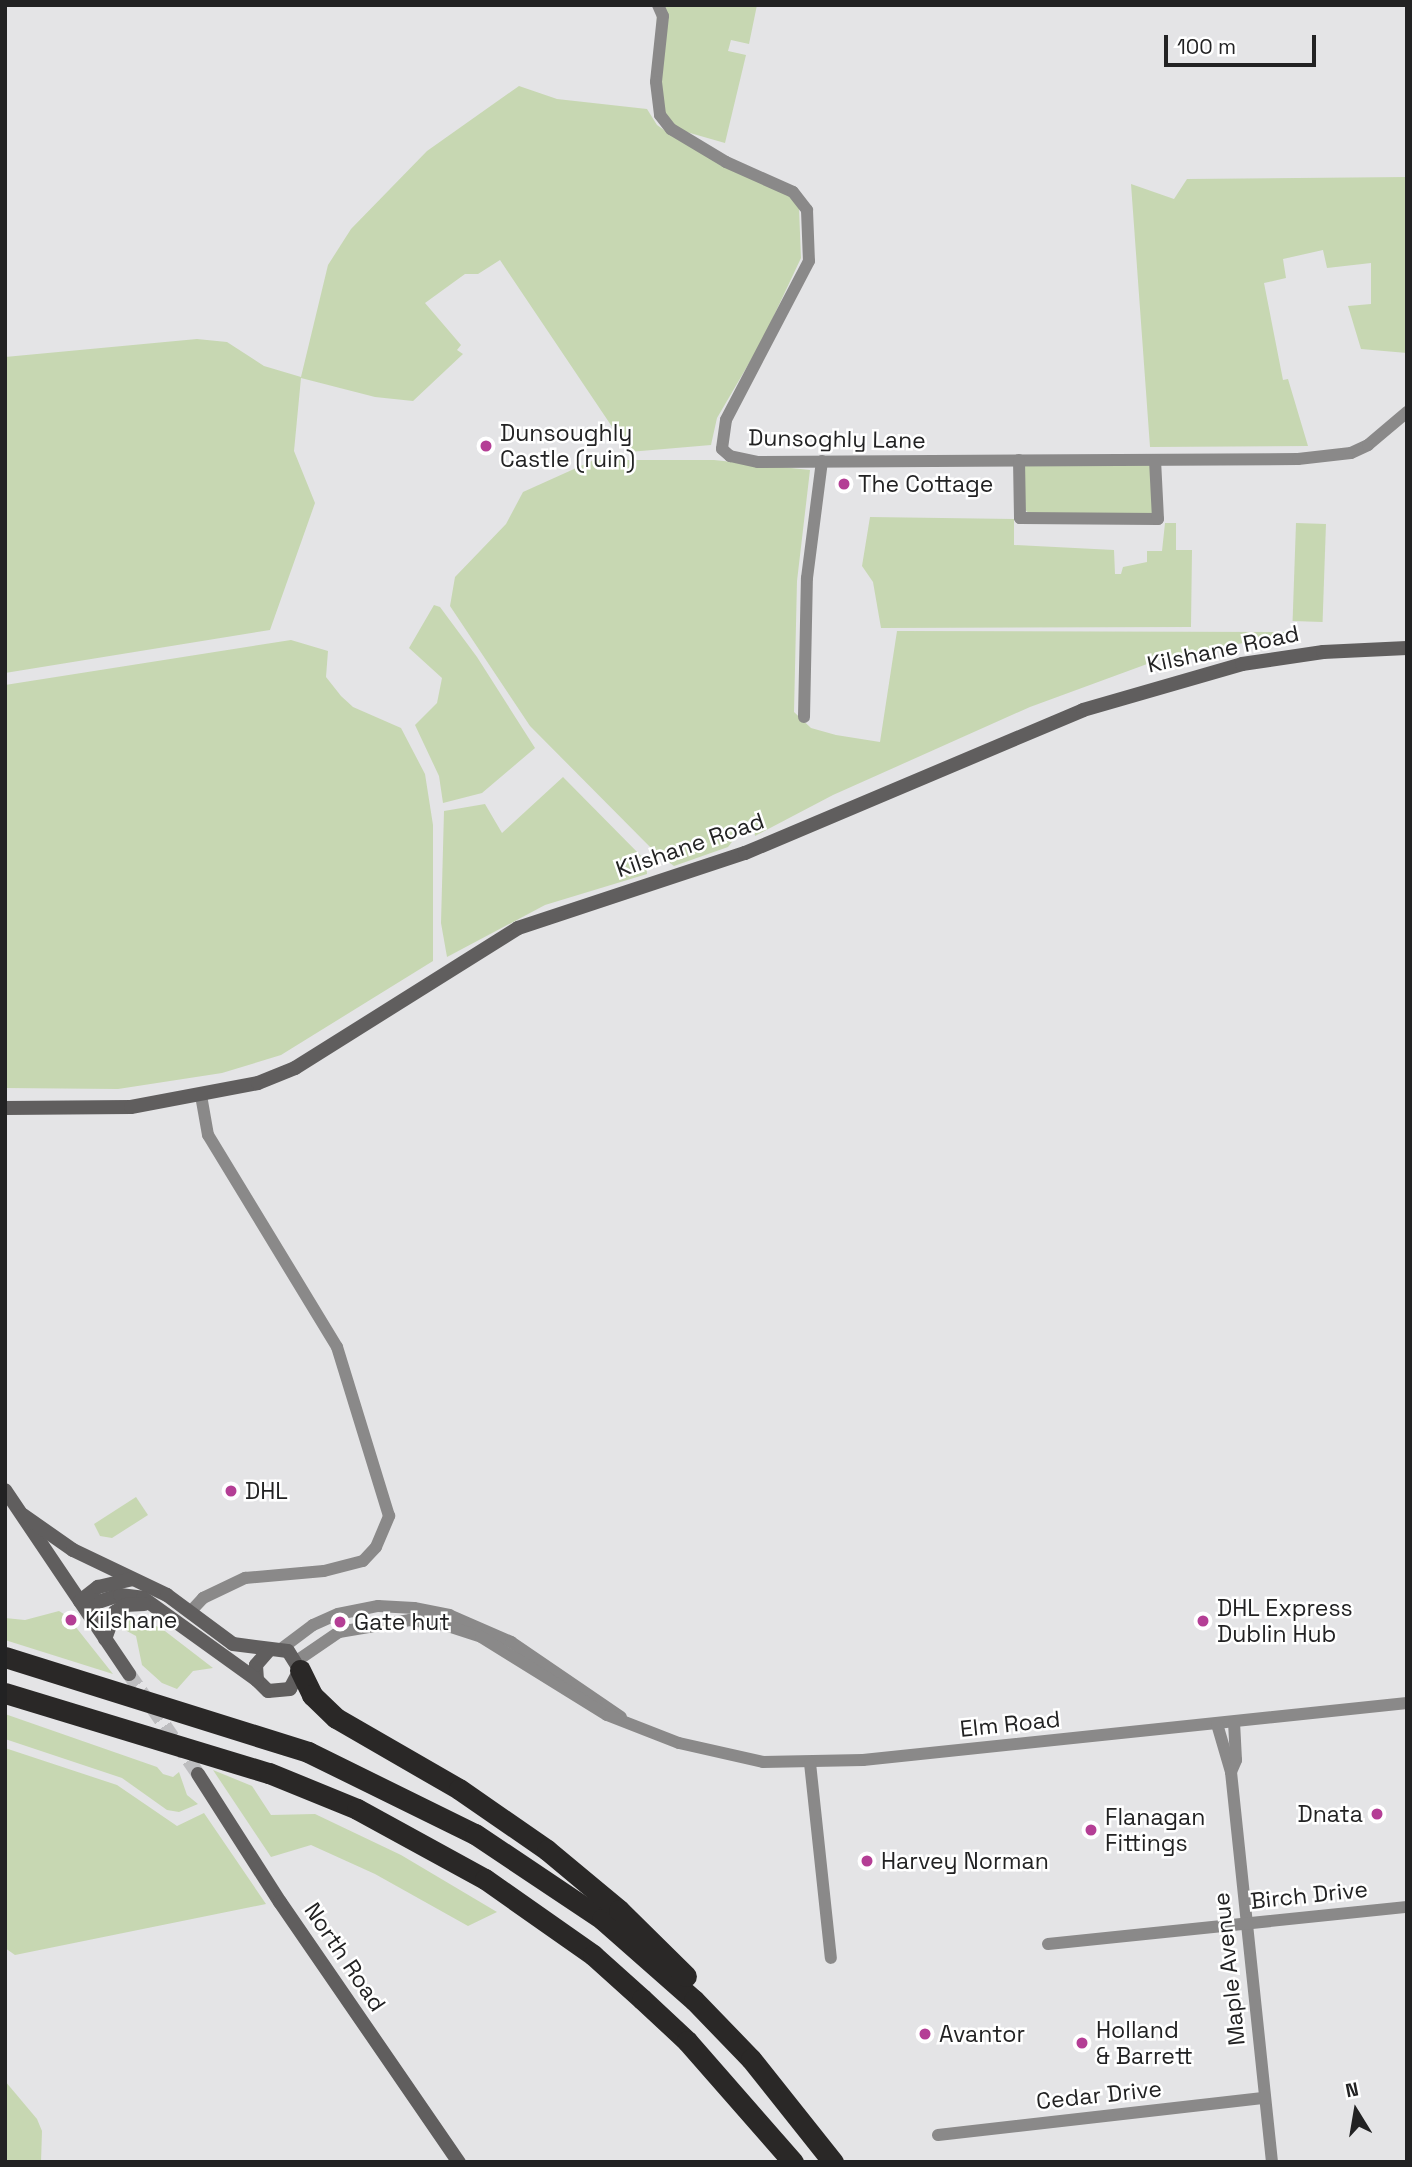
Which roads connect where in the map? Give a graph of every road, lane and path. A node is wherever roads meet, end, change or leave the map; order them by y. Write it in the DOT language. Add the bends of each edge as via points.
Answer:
graph roads {
  1 [pos="658,5"];
  2 [pos="1407,412"];
  3 [pos="1018,460"];
  4 [pos="1155,460"];
  5 [pos="822,461"];
  6 [pos="1407,649"];
  7 [pos="804,717"];
  8 [pos="201,1096"];
  9 [pos="5,1108"];
  10 [pos="5,1490"];
  11 [pos="23,1516"];
  12 [pos="134,1580"];
  13 [pos="80,1601"];
  14 [pos="155,1606"];
  15 [pos="191,1611"];
  16 [pos="106,1639"];
  17 [pos="275,1650"];
  18 [pos="5,1657"];
  19 [pos="299,1665"];
  20 [pos="129,1674"];
  21 [pos="257,1680"];
  22 [pos="5,1693"];
  23 [pos="1407,1703"];
  24 [pos="624,1719"];
  25 [pos="1234,1722"];
  26 [pos="1217,1724"];
  27 [pos="810,1763"];
  28 [pos="1231,1772"];
  29 [pos="198,1773"];
  30 [pos="1407,1907"];
  31 [pos="1245,1923"];
  32 [pos="1048,1944"];
  33 [pos="831,1958"];
  34 [pos="1265,2098"];
  35 [pos="938,2135"];
  36 [pos="459,2162"];
  37 [pos="793,2162"];
  38 [pos="834,2162"];
  39 [pos="844,2162"];
  40 [pos="1272,2162"];
  1 -- 5 [label="street, Dunsoghly Lane" via="663,16 656,82 660,115 671,129 726,162 793,192 807,210 809,261 726,420 722,449 741,460"];
  2 -- 4 [label="street, Dunsoghly Lane" via="1368,445 1351,453 1298,459"];
  3 -- 4 [label="street, Dunsoghly Lane"];
  3 -- 4 [label="street" via="1020,518 1158,519"];
  3 -- 5 [label="street, Dunsoghly Lane"];
  5 -- 7 [label="street" via="807,578"];
  6 -- 8 [label="street, Kilshane Road" via="1322,652 1242,664 1083,710 734,857 518,928 295,1068 258,1083"];
  8 -- 9 [label="street, Kilshane Road" via="131,1107"];
  8 -- 15 [label="street" via="208,1135 337,1346 388,1516 376,1547 363,1561 324,1572 245,1578 202,1598"];
  10 -- 11 [label="street"];
  11 -- 12 [label="street" via="73,1550"];
  11 -- 13 [label="street"];
  12 -- 13 [label="street" via="98,1587"];
  12 -- 15 [label="street"];
  13 -- 14 [label="street" via="133,1595"];
  13 -- 16 [label="street"];
  14 -- 16 [label="street" via="138,1603 121,1608"];
  14 -- 21 [label="street"];
  15 -- 17 [label="street" via="233,1644"];
  16 -- 20 [label="street"];
  17 -- 19 [label="street"];
  17 -- 21 [label="street" via="256,1665"];
  17 -- 24 [label="street, Elm Road" via="313,1625 352,1610 378,1606 426,1610 511,1642"];
  18 -- 38 [label="highway" via="284,1743 368,1777 475,1834 602,1919 694,2000 751,2059"];
  19 -- 21 [label="street" via="295,1684 283,1692 268,1691"];
  19 -- 24 [label="street, Elm Road" via="325,1638 356,1628 410,1620 444,1625 481,1637 607,1715"];
  19 -- 39 [label="highway" via="312,1695 336,1718 504,1819 619,1910 756,2053"];
  22 -- 37 [label="highway" via="269,1773 357,1809 473,1872 583,1948 642,1999 687,2041"];
  23 -- 25 [label="street, Elm Road"];
  24 -- 27 [label="street, Elm Road" via="723,1756"];
  25 -- 26 [label="street, Elm Road"];
  25 -- 28 [label="street, Maple Avenue" via="1236,1760"];
  26 -- 27 [label="street, Elm Road"];
  26 -- 28 [label="street, Maple Avenue"];
  27 -- 33 [label="street"];
  28 -- 31 [label="street, Maple Avenue"];
  29 -- 36 [label="street, North Road" via="279,1902"];
  30 -- 31 [label="street, Birch Drive"];
  31 -- 32 [label="street, Birch Drive"];
  31 -- 34 [label="street, Maple Avenue"];
  34 -- 35 [label="street, Cedar Drive"];
  34 -- 40 [label="street, Maple Avenue"];
}
